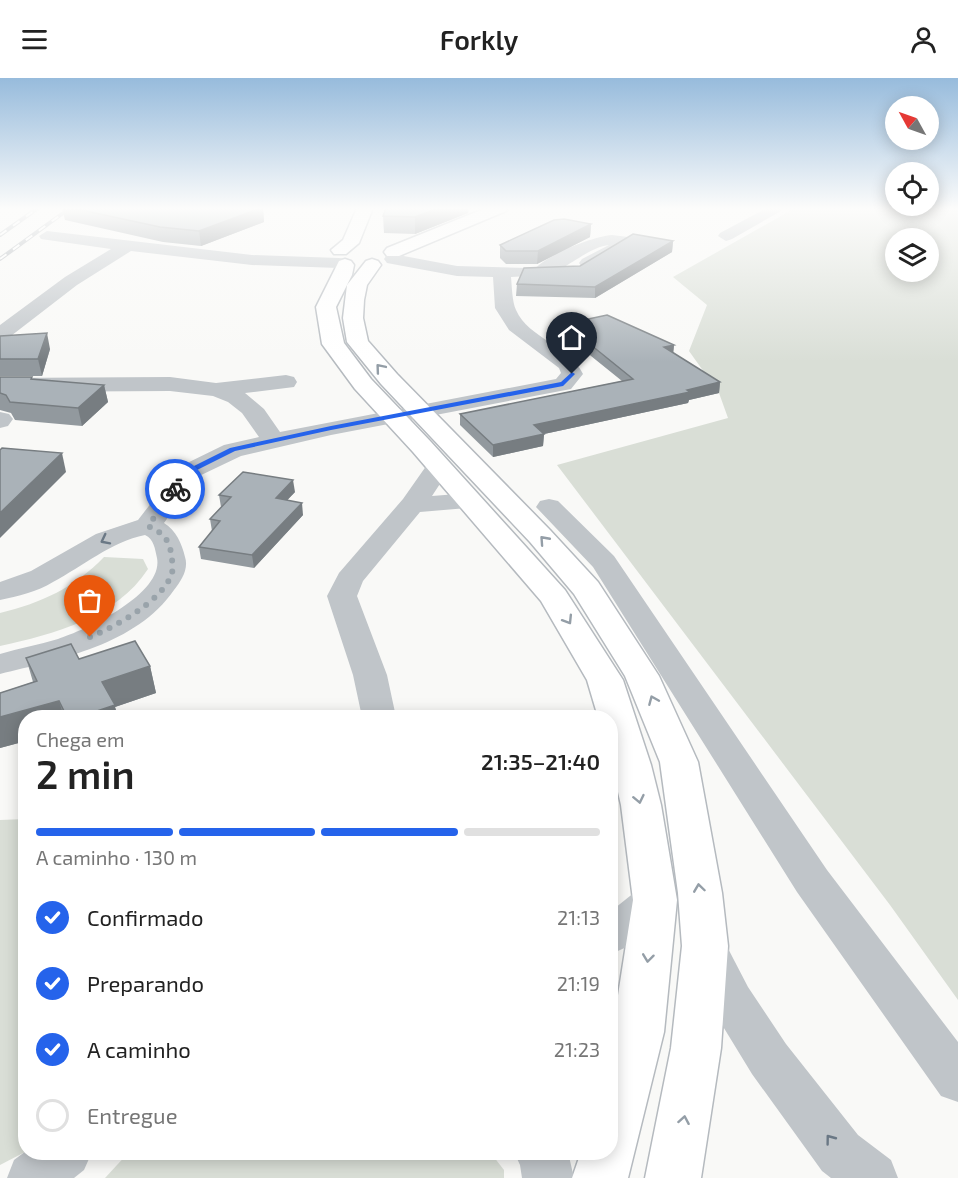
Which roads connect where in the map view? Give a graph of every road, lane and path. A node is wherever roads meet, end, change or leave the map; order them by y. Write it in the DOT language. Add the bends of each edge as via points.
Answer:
graph roads {
  1 [pos="106,259"];
  2 [pos="258,259"];
  3 [pos="323,259"];
  4 [pos="339,259"];
  5 [pos="370,259"];
  6 [pos="414,259"];
  7 [pos="541,272"];
  8 [pos="502,273"];
  9 [pos="0,335"];
  10 [pos="286,382"];
  11 [pos="0,386"];
  12 [pos="216,390"];
  13 [pos="418,411"];
  14 [pos="273,441"];
  15 [pos="438,467"];
  16 [pos="470,501"];
  17 [pos="412,505"];
  18 [pos="549,507"];
  19 [pos="148,526"];
  20 [pos="0,591"];
  21 [pos="0,664"];
  22 [pos="378,710"];
  23 [pos="615,710"];
  24 [pos="618,721"];
  25 [pos="655,900"];
  26 [pos="618,930"];
  27 [pos="705,946"];
  28 [pos="958,1080"];
  29 [pos="618,1112"];
  30 [pos="56,1160"];
  31 [pos="545,1160"];
  32 [pos="606,1160"];
  33 [pos="33,1178"];
  34 [pos="548,1178"];
  35 [pos="600,1178"];
  36 [pos="673,1178"];
  37 [pos="872,1178"];
  1 -- 9 [label="street"];
  2 -- 3 [label="street"];
  4 -- 13 [label="main road" via="343,275 326,307 333,344 363,384"];
  13 -- 5 [label="main road, one-way" via="358,342 354,300"];
  6 -- 8 [label="street" via="457,271"];
  7 -- 8 [label="street"];
  8 -- 13 [label="street" via="506,308 516,326 568,365 572,374 563,384"];
  10 -- 12 [label="street"];
  11 -- 12 [label="street" via="170,384"];
  12 -- 14 [label="street" via="244,401"];
  13 -- 14 [label="street"];
  13 -- 15 [label="main road"];
  27 -- 13 [label="main road, one-way" via="679,762 642,676 587,589"];
  14 -- 19 [label="street" via="233,450 188,471"];
  15 -- 16 [label="main road"];
  15 -- 17 [label="street"];
  16 -- 17 [label="street"];
  16 -- 23 [label="main road, one-way" via="554,597 605,680"];
  17 -- 22 [label="street" via="349,579 342,596 370,675"];
  18 -- 28 [label="street" via="604,562 812,881"];
  19 -- 20 [label="street, one-way" via="119,532 26,585"];
  19 -- 21 [label="street" via="162,532 171,549 171,576 159,592 108,629 71,645"];
  24 -- 25 [label="main road, one-way" via="641,805"];
  25 -- 26 [label="street"];
  25 -- 29 [label="main road, one-way" via="639,1032"];
  36 -- 27 [label="main road, one-way" via="696,1048"];
  37 -- 27 [label="street, one-way" via="840,1153 769,1059 732,1001"];
  30 -- 33 [label="street"];
  31 -- 34 [label="street"];
  32 -- 35 [label="main road"];
}
